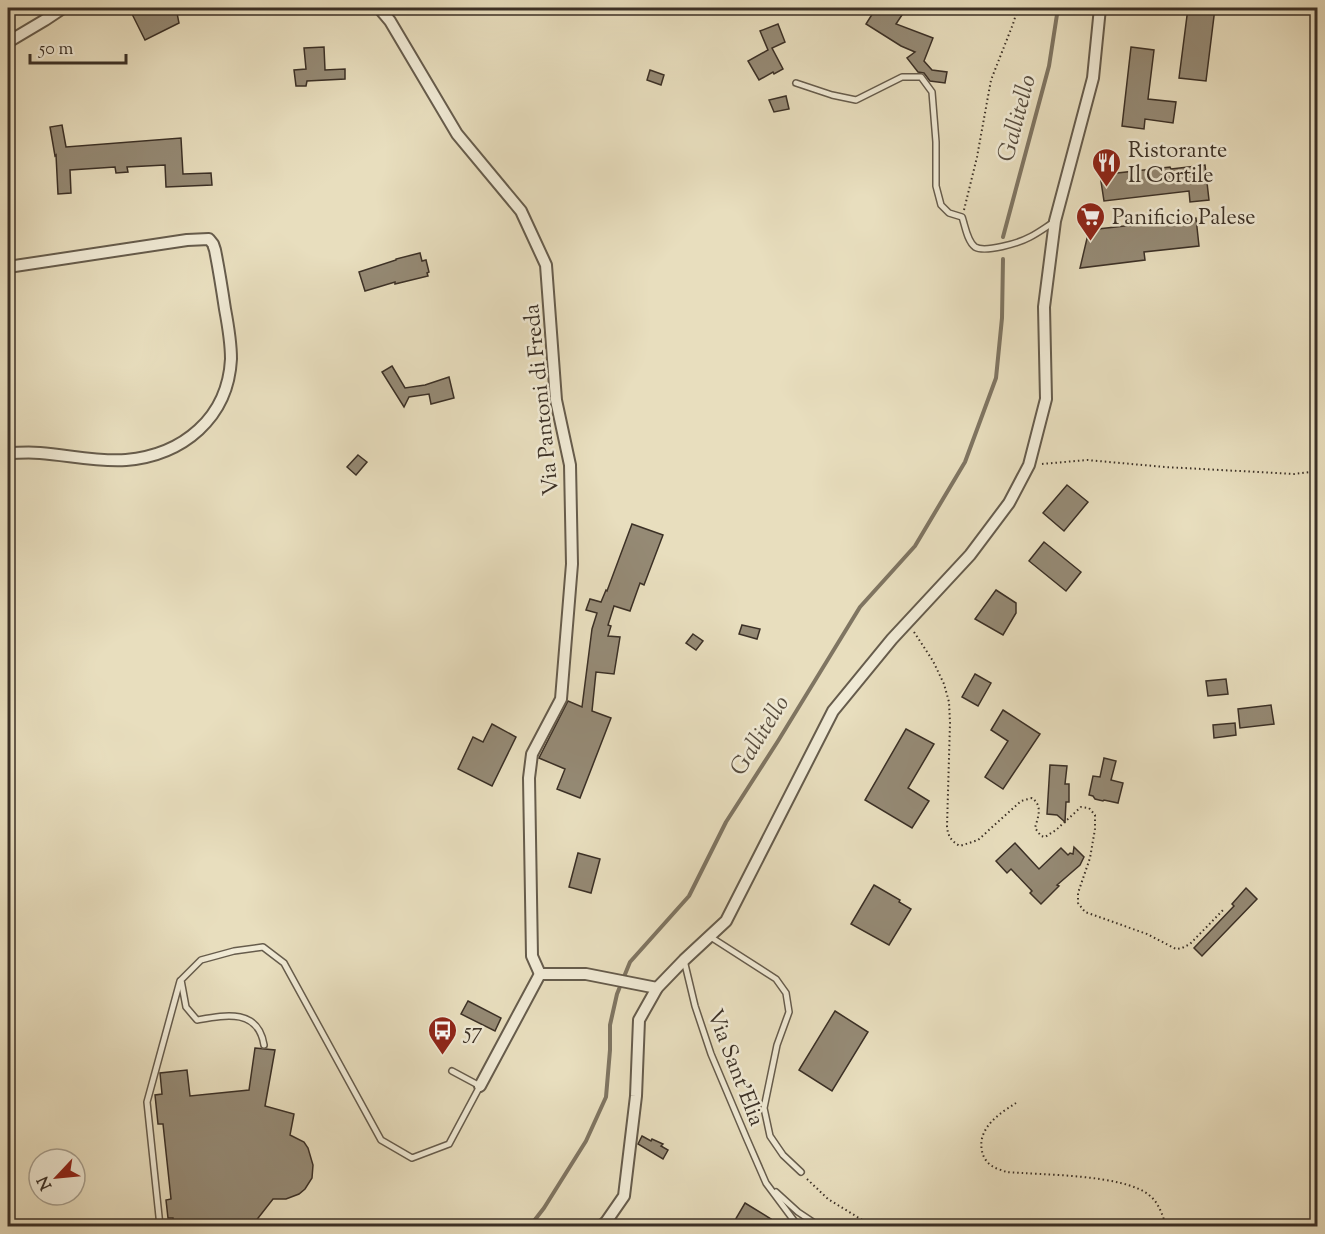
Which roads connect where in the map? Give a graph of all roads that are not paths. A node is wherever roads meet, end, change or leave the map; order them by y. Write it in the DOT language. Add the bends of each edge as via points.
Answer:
graph roads {
  1 [pos="63,8"];
  2 [pos="379,8"];
  3 [pos="1100,8"];
  4 [pos="8,42"];
  5 [pos="796,83"];
  6 [pos="1055,221"];
  7 [pos="8,267"];
  8 [pos="8,453"];
  9 [pos="709,936"];
  10 [pos="684,960"];
  11 [pos="540,974"];
  12 [pos="181,980"];
  13 [pos="652,988"];
  14 [pos="264,1045"];
  15 [pos="452,1071"];
  16 [pos="480,1086"];
  17 [pos="801,1172"];
  18 [pos="766,1183"];
  19 [pos="159,1227"];
  20 [pos="601,1227"];
  21 [pos="798,1227"];
  22 [pos="819,1227"];
  1 -- 4 [label="street"];
  2 -- 11 [label="street, Via Pantoni di Freda" via="457,134 521,211 546,265 556,400 570,465 572,564 561,699 531,754 529,778 532,956"];
  3 -- 6 [label="street" via="1093,78"];
  5 -- 6 [label="lane" via="856,100 902,77 921,77 932,92 936,186 941,206 962,217 970,242 976,248 986,249 1008,245"];
  6 -- 9 [label="street" via="1044,307 1046,399 1029,465 1009,503 970,555 892,639 833,711 726,921"];
  7 -- 8 [label="street" via="209,239 215,250 231,357 219,404 205,424 170,450 125,460"];
  9 -- 10 [label="street"];
  9 -- 17 [label="lane" via="776,979 786,993 789,1012 777,1045 764,1108 770,1136"];
  10 -- 13 [label="street"];
  10 -- 18 [label="lane, Via Sant'Elia" via="711,1054"];
  11 -- 13 [label="street" via="586,974"];
  11 -- 16 [label="street"];
  12 -- 14 [label="lane" via="186,1007 197,1020 220,1016 251,1020 262,1034"];
  12 -- 16 [label="lane" via="201,960 234,951 263,947 284,963 381,1140 412,1158 449,1144"];
  12 -- 19 [label="lane" via="147,1102"];
  13 -- 20 [label="street" via="639,1020 636,1096 624,1196"];
  15 -- 16 [label="lane"];
  18 -- 21 [label="lane, Via Sant'Elia"];
  18 -- 22 [label="lane, Via Sant'Elia"];
}
